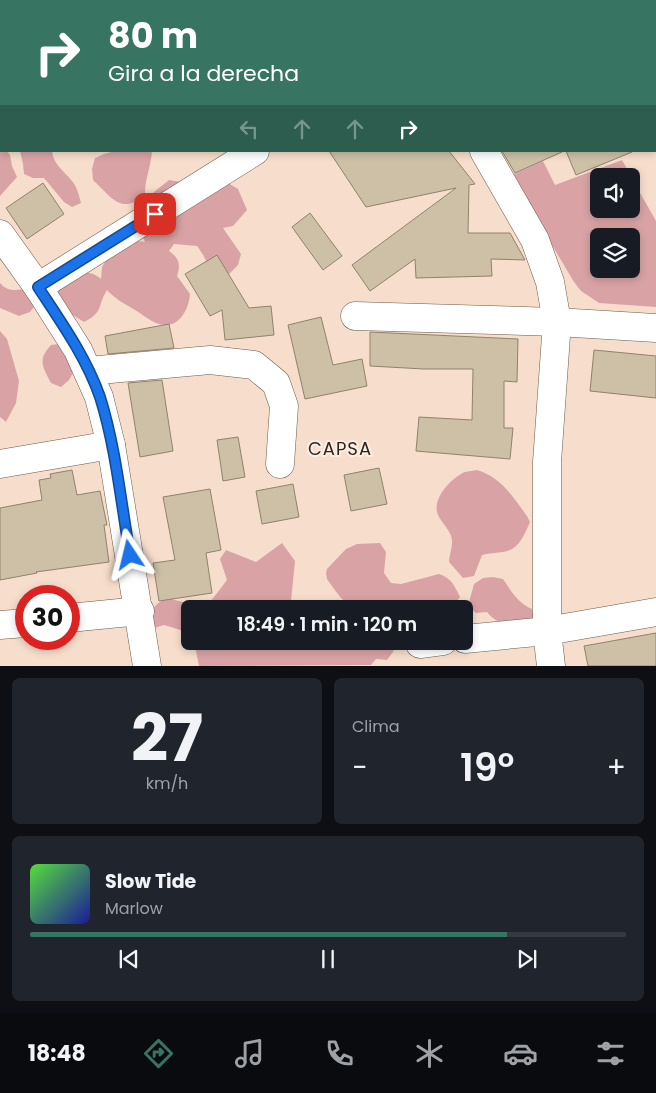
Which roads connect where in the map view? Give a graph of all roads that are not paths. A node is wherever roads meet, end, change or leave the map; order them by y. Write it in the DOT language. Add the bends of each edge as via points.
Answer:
graph roads {
  1 [pos="253,152"];
  2 [pos="485,152"];
  3 [pos="0,234"];
  4 [pos="38,287"];
  5 [pos="355,316"];
  6 [pos="557,322"];
  7 [pos="656,328"];
  8 [pos="88,371"];
  9 [pos="111,444"];
  10 [pos="0,464"];
  11 [pos="280,464"];
  12 [pos="140,611"];
  13 [pos="656,612"];
  14 [pos="80,617"];
  15 [pos="15,624"];
  16 [pos="0,625"];
  17 [pos="547,631"];
  18 [pos="473,638"];
  19 [pos="147,666"];
  20 [pos="551,666"];
  1 -- 4 [label="street"];
  2 -- 6 [label="street" via="535,240 550,282"];
  3 -- 4 [label="street"];
  4 -- 8 [label="street"];
  5 -- 6 [label="street"];
  6 -- 7 [label="street"];
  6 -- 17 [label="street" via="547,462"];
  8 -- 9 [label="street" via="99,396"];
  8 -- 11 [label="street" via="210,360 254,365 276,383 284,406"];
  9 -- 10 [label="street"];
  9 -- 12 [label="street"];
  12 -- 14 [label="street"];
  12 -- 19 [label="street"];
  13 -- 17 [label="street"];
  15 -- 16 [label="street"];
  17 -- 18 [label="street"];
  17 -- 20 [label="street"];
}
